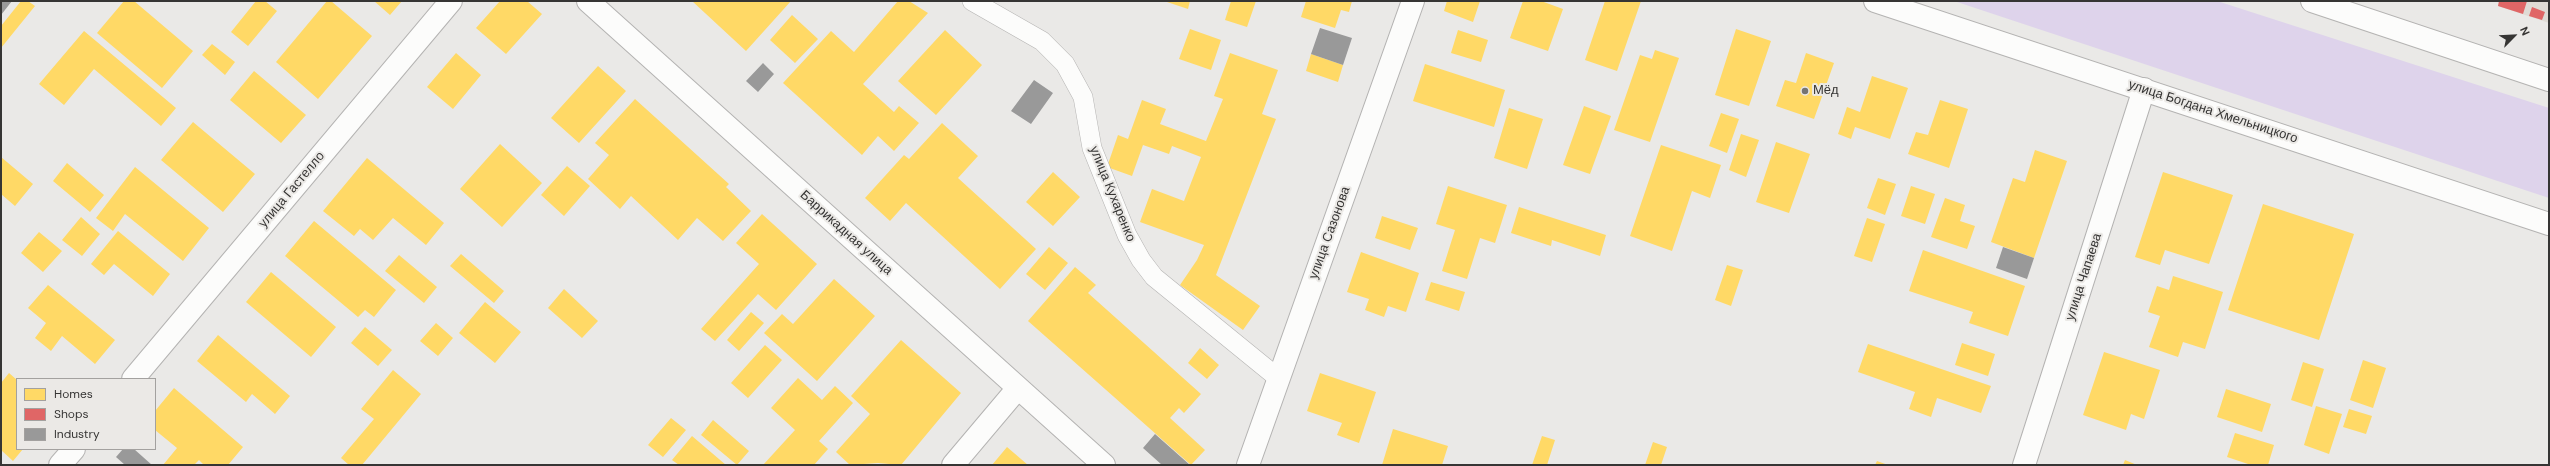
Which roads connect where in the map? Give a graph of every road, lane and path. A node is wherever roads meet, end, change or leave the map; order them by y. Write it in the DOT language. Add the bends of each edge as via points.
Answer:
graph roads {
  1 [pos="451,1"];
  2 [pos="588,1"];
  3 [pos="972,1"];
  4 [pos="1413,1"];
  5 [pos="1876,1"];
  6 [pos="2312,1"];
  7 [pos="2549,80"];
  8 [pos="2144,89"];
  9 [pos="2549,224"];
  10 [pos="134,378"];
  11 [pos="1278,378"];
  12 [pos="1018,388"];
  13 [pos="73,450"];
  14 [pos="60,465"];
  15 [pos="953,465"];
  16 [pos="1104,465"];
  17 [pos="1248,465"];
  18 [pos="2024,465"];
  1 -- 10 [label="street, улица Гастелло"];
  2 -- 12 [label="street, Баррикадная улица"];
  3 -- 11 [label="lane, улица Кухаренко" via="1042,41 1065,64 1083,97 1092,148 1127,235 1154,278"];
  4 -- 11 [label="street, улица Сазонова"];
  5 -- 8 [label="street, улица Богдана Хмельницкого"];
  6 -- 7 [label="street"];
  8 -- 9 [label="street, улица Богдана Хмельницкого"];
  8 -- 18 [label="street, улица Чапаева"];
  11 -- 17 [label="street, улица Сазонова"];
  12 -- 15 [label="street"];
  12 -- 16 [label="street, Баррикадная улица"];
  13 -- 14 [label="street"];
}
